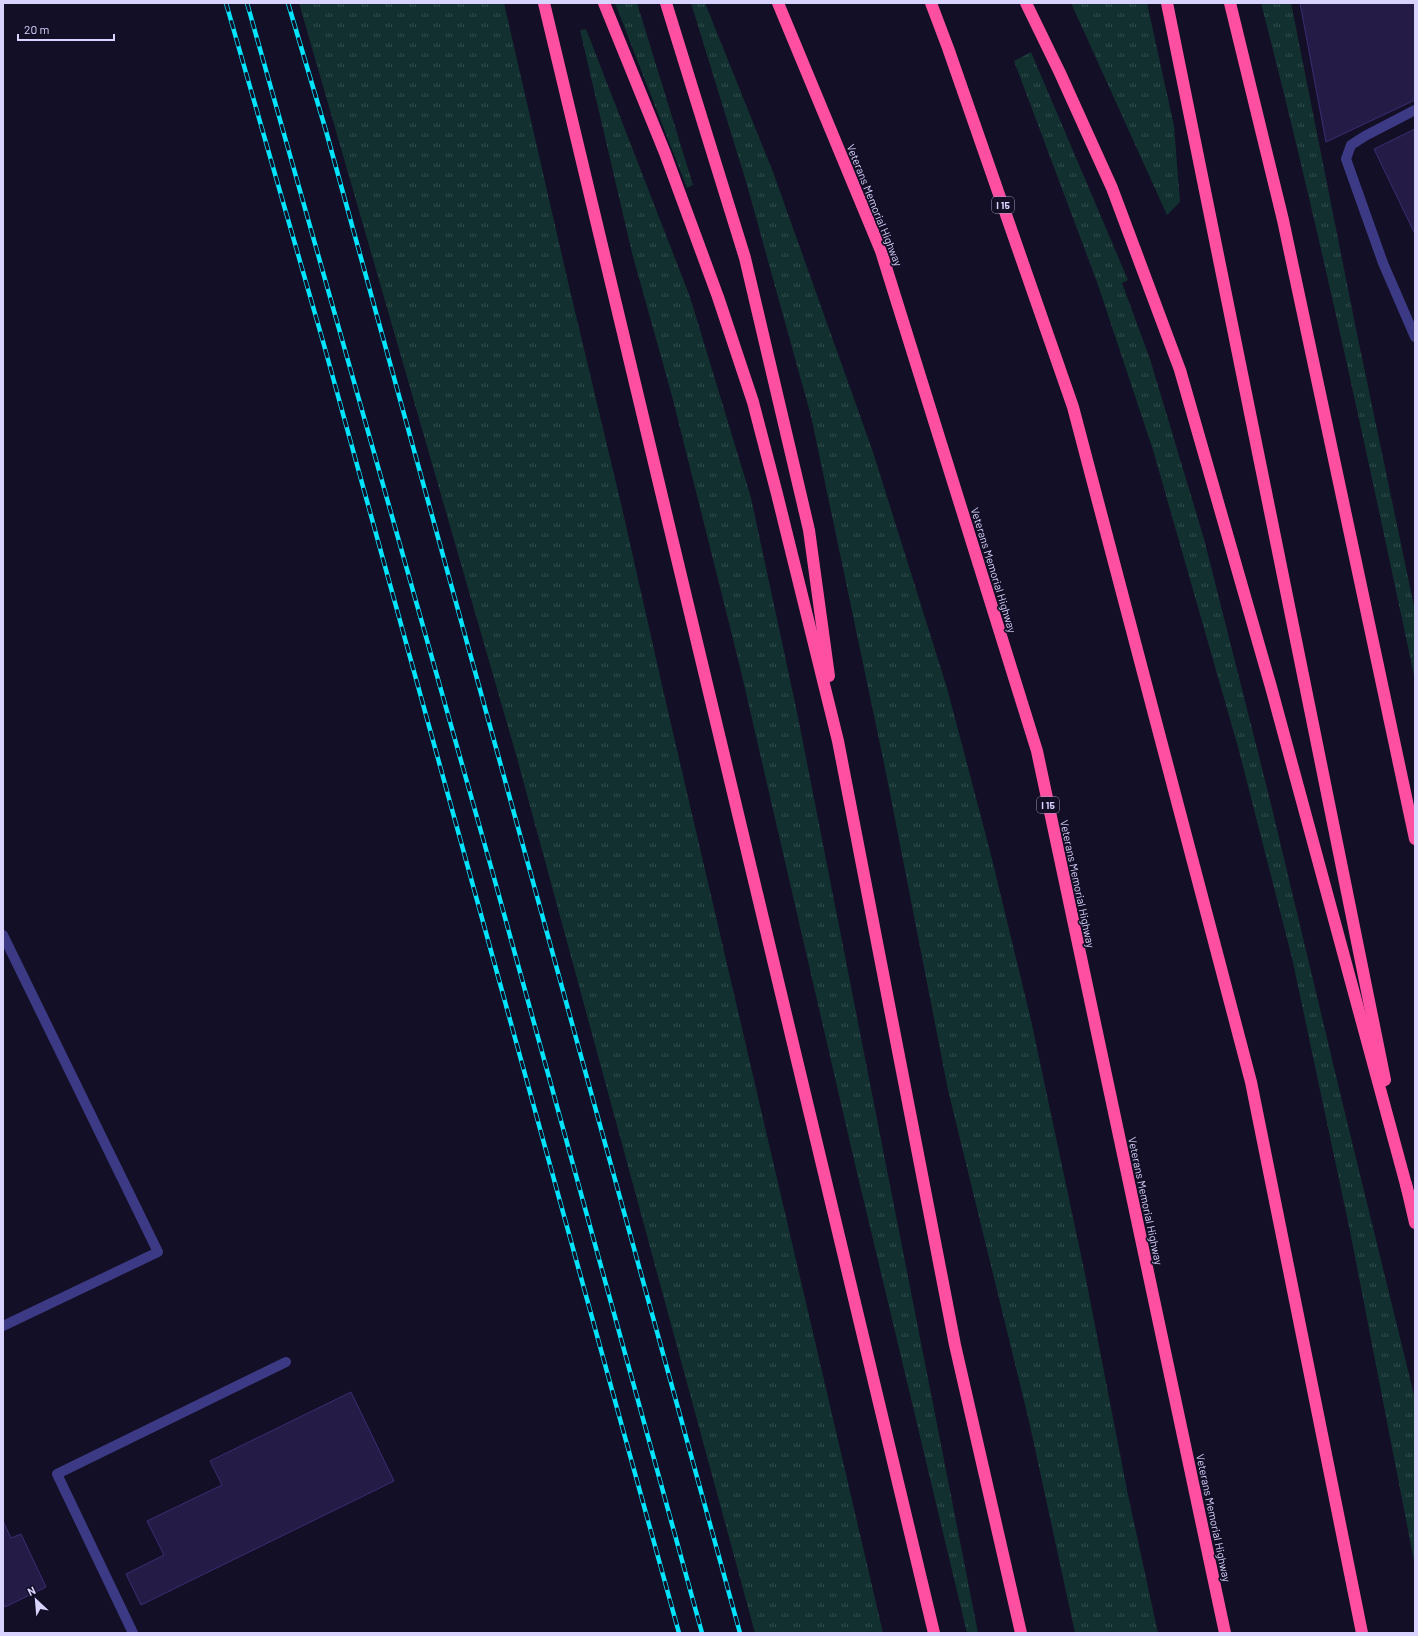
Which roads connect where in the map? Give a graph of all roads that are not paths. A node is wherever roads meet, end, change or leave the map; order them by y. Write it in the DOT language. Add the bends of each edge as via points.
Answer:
graph roads {
  1 [pos="544,3"];
  2 [pos="604,3"];
  3 [pos="666,3"];
  4 [pos="778,3"];
  5 [pos="931,3"];
  6 [pos="1026,3"];
  7 [pos="1167,3"];
  8 [pos="1230,3"];
  9 [pos="1415,110"];
  10 [pos="1415,337"];
  11 [pos="838,741"];
  12 [pos="1415,839"];
  13 [pos="3,935"];
  14 [pos="1408,1192"];
  15 [pos="1415,1223"];
  16 [pos="3,1326"];
  17 [pos="286,1362"];
  18 [pos="133,1633"];
  19 [pos="934,1633"];
  20 [pos="1021,1633"];
  21 [pos="1225,1633"];
  22 [pos="1362,1633"];
  1 -- 19 [label="highway"];
  2 -- 11 [label="highway" via="696,235 753,402"];
  3 -- 11 [label="highway" via="745,258 809,530"];
  4 -- 21 [label="highway, Veterans Memorial Highway / I 15" via="881,251 1037,751"];
  5 -- 22 [label="highway, I 15" via="1077,423 1251,1082"];
  6 -- 14 [label="highway" via="1112,188 1180,370 1271,687"];
  7 -- 14 [label="highway"];
  8 -- 12 [label="highway" via="1283,220"];
  9 -- 10 [label="lane" via="1351,145 1346,159 1383,262"];
  11 -- 20 [label="highway" via="955,1345"];
  13 -- 16 [label="lane" via="158,1252"];
  14 -- 15 [label="highway"];
  17 -- 18 [label="lane" via="57,1474"];
}
